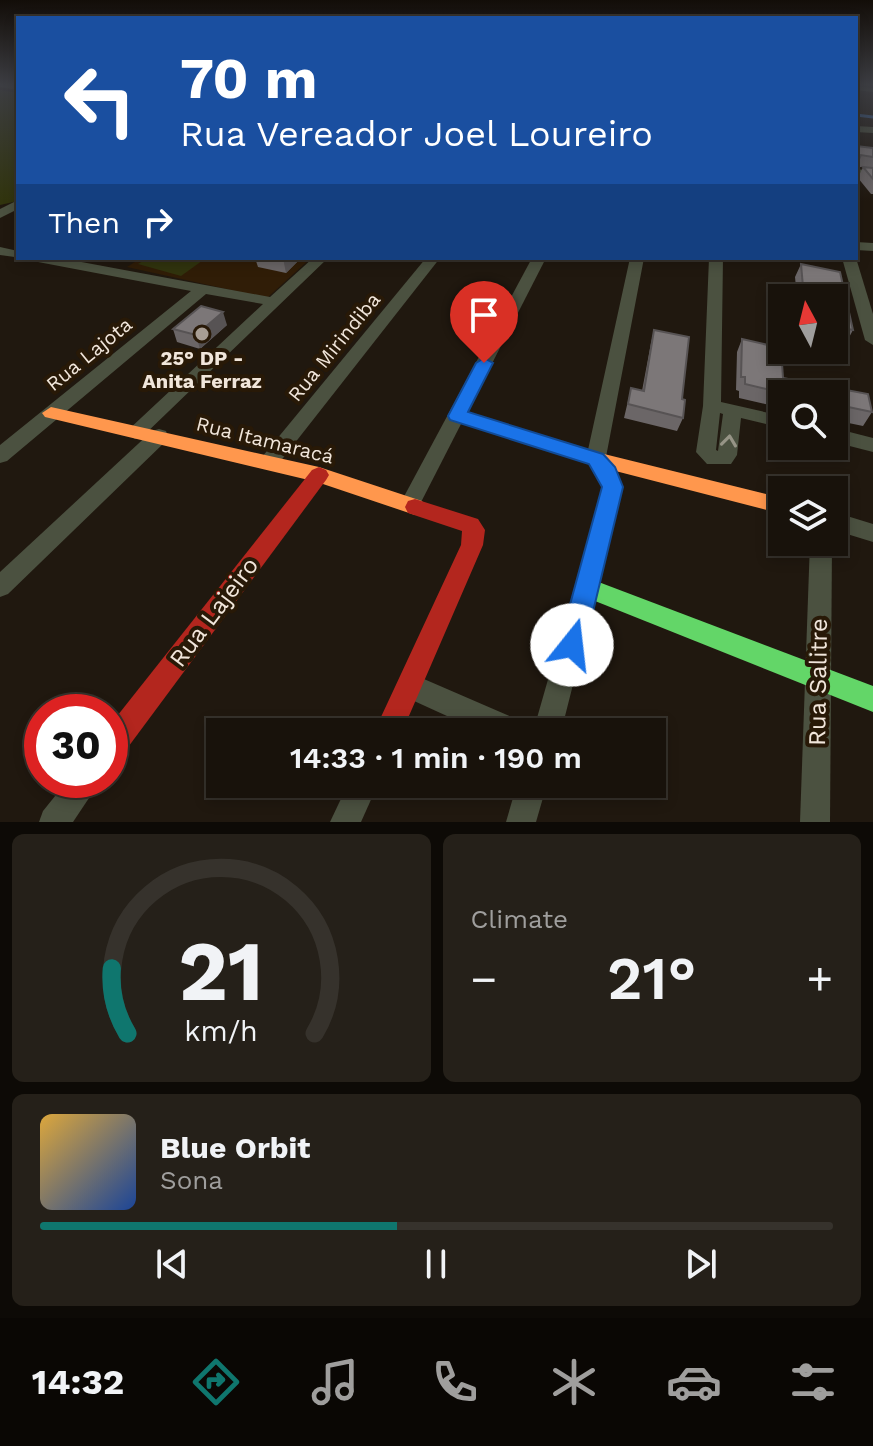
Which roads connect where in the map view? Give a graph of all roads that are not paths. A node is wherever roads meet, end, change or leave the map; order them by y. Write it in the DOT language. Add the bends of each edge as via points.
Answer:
graph roads {
  1 [pos="50,260"];
  2 [pos="125,260"];
  3 [pos="319,260"];
  4 [pos="431,260"];
  5 [pos="538,260"];
  6 [pos="637,260"];
  7 [pos="716,260"];
  8 [pos="850,260"];
  9 [pos="110,270"];
  10 [pos="205,287"];
  11 [pos="273,302"];
  12 [pos="873,340"];
  13 [pos="712,406"];
  14 [pos="733,410"];
  15 [pos="51,413"];
  16 [pos="457,416"];
  17 [pos="768,419"];
  18 [pos="135,432"];
  19 [pos="159,436"];
  20 [pos="848,439"];
  21 [pos="873,445"];
  22 [pos="0,456"];
  23 [pos="596,459"];
  24 [pos="269,462"];
  25 [pos="319,475"];
  26 [pos="768,502"];
  27 [pos="410,504"];
  28 [pos="848,525"];
  29 [pos="873,533"];
  30 [pos="821,556"];
  31 [pos="0,587"];
  32 [pos="588,588"];
  33 [pos="819,680"];
  34 [pos="410,686"];
  35 [pos="873,699"];
  36 [pos="395,718"];
  37 [pos="482,718"];
  38 [pos="551,718"];
  39 [pos="128,724"];
  40 [pos="72,798"];
  41 [pos="356,798"];
  42 [pos="528,798"];
  43 [pos="54,822"];
  44 [pos="345,822"];
  45 [pos="521,822"];
  46 [pos="815,822"];
  1 -- 9 [label="street"];
  2 -- 9 [label="street"];
  3 -- 11 [label="street"];
  4 -- 24 [label="street, Rua Mirindiba"];
  5 -- 16 [label="street"];
  6 -- 23 [label="street"];
  7 -- 13 [label="street"];
  8 -- 12 [label="street"];
  9 -- 10 [label="street"];
  10 -- 11 [label="street"];
  10 -- 15 [label="street, Rua Lajota"];
  11 -- 18 [label="street"];
  13 -- 14 [label="street"];
  13 -- 14 [label="street, one-way" via="706,452 717,460 727,455"];
  14 -- 17 [label="street"];
  15 -- 18 [label="street, Rua Itamaracá"];
  15 -- 22 [label="street, Rua Lajota"];
  16 -- 23 [label="street"];
  16 -- 27 [label="street"];
  18 -- 19 [label="street, Rua Itamaracá"];
  19 -- 24 [label="street, Rua Itamaracá"];
  19 -- 31 [label="street"];
  20 -- 21 [label="street"];
  23 -- 26 [label="street"];
  23 -- 32 [label="street" via="613,487"];
  24 -- 25 [label="street, Rua Itamaracá"];
  25 -- 27 [label="street, Rua Itamaracá"];
  25 -- 39 [label="street, Rua Lajeiro"];
  27 -- 34 [label="street, Rua Itamaracá" via="466,521 474,530"];
  28 -- 29 [label="street"];
  30 -- 33 [label="street, Rua Salitre"];
  32 -- 33 [label="street"];
  32 -- 38 [label="street"];
  33 -- 35 [label="street"];
  33 -- 46 [label="street, Rua Salitre"];
  34 -- 36 [label="street"];
  34 -- 37 [label="street"];
  40 -- 43 [label="street"];
  41 -- 44 [label="street"];
  42 -- 45 [label="street"];
}
